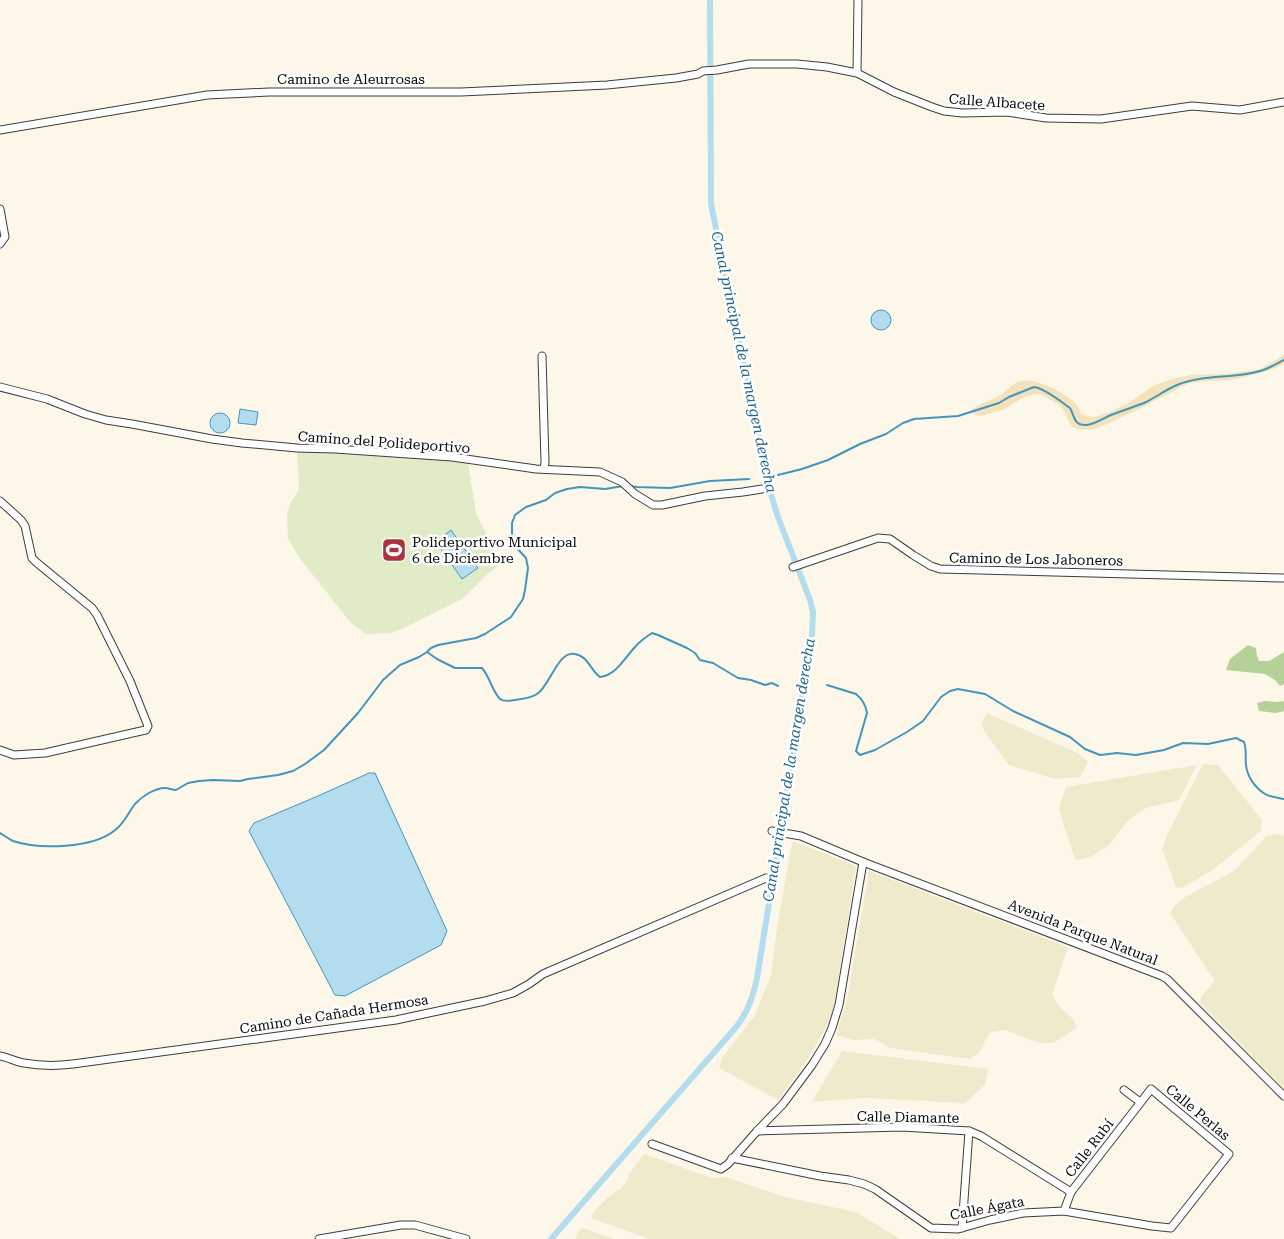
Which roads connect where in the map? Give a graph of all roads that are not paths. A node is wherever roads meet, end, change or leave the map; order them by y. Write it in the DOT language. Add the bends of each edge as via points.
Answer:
graph roads {
  1 [pos="858,0"];
  2 [pos="717,70"];
  3 [pos="856,73"];
  4 [pos="1284,102"];
  5 [pos="0,130"];
  6 [pos="0,209"];
  7 [pos="0,244"];
  8 [pos="542,356"];
  9 [pos="0,387"];
  10 [pos="544,469"];
  11 [pos="762,489"];
  12 [pos="0,501"];
  13 [pos="793,567"];
  14 [pos="1284,578"];
  15 [pos="0,750"];
  16 [pos="773,831"];
  17 [pos="863,862"];
  18 [pos="766,878"];
  19 [pos="0,1056"];
  20 [pos="1151,1089"];
  21 [pos="1124,1090"];
  22 [pos="1284,1096"];
  23 [pos="1140,1102"];
  24 [pos="757,1131"];
  25 [pos="969,1131"];
  26 [pos="652,1144"];
  27 [pos="732,1158"];
  28 [pos="1071,1192"];
  29 [pos="1064,1211"];
  30 [pos="962,1228"];
  31 [pos="1171,1228"];
  32 [pos="319,1239"];
  33 [pos="466,1239"];
  1 -- 3 [label="street"];
  2 -- 3 [label="street, Calle Albacete" via="749,64 797,64"];
  2 -- 5 [label="street, Camino de Aleurrosas" via="598,86 461,92 207,95"];
  3 -- 4 [label="street, Calle Albacete" via="932,107 962,113 1007,112 1046,118 1101,119 1192,106 1240,110"];
  6 -- 7 [label="street" via="5,236"];
  8 -- 10 [label="street"];
  9 -- 10 [label="street, Camino del Polideportivo" via="47,399 106,420 212,439 297,448 452,457"];
  10 -- 11 [label="street, Camino del Polideportivo" via="600,472 622,482 653,505"];
  12 -- 15 [label="street" via="25,526 32,558 97,615 148,726 141,732 45,753 14,755"];
  13 -- 14 [label="street, Camino de Los Jaboneros" via="878,538 890,539 940,569"];
  16 -- 17 [label="street, Avenida Parque Natural" via="801,836"];
  17 -- 22 [label="street, Avenida Parque Natural" via="1168,979"];
  17 -- 24 [label="street" via="832,1028 812,1065 783,1104"];
  18 -- 19 [label="street, Camino de Cañada Hermosa" via="543,974 513,992 485,1001 396,1020 56,1066 22,1063"];
  20 -- 23 [label="street, Calle Rubí"];
  20 -- 31 [label="street, Calle Perlas" via="1229,1154"];
  21 -- 23 [label="street"];
  23 -- 28 [label="street, Calle Rubí"];
  24 -- 25 [label="street, Calle Diamante" via="902,1127"];
  24 -- 27 [label="street"];
  25 -- 28 [label="street, Calle Diamante"];
  25 -- 30 [label="street"];
  26 -- 27 [label="street" via="721,1169"];
  27 -- 30 [label="street, Calle Ágata" via="849,1180 875,1189 931,1228"];
  28 -- 29 [label="street, Calle Rubí"];
  29 -- 30 [label="street, Calle Ágata" via="1023,1213"];
  29 -- 31 [label="street, Calle Ágata"];
  32 -- 33 [label="street" via="400,1225 415,1225"];
}
